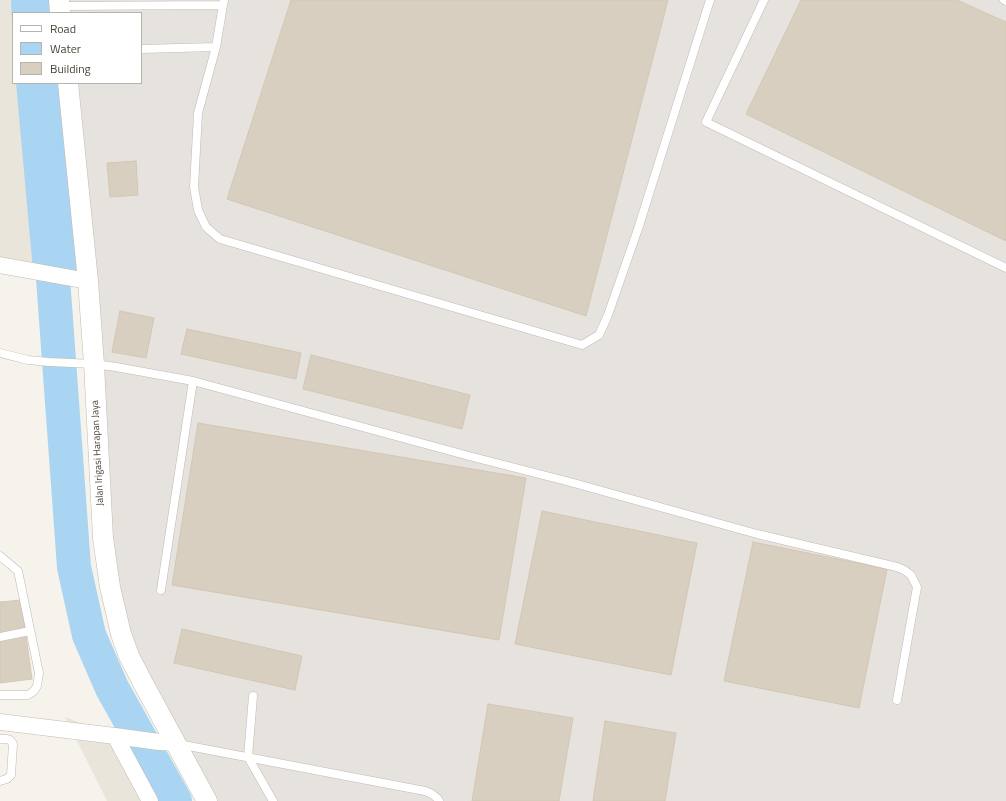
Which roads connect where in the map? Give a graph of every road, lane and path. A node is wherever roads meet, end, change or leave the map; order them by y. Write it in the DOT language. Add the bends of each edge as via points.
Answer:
graph roads {
  1 [pos="710,0"];
  2 [pos="764,0"];
  3 [pos="224,2"];
  4 [pos="60,6"];
  5 [pos="216,46"];
  6 [pos="142,49"];
  7 [pos="68,84"];
  8 [pos="0,265"];
  9 [pos="1006,268"];
  10 [pos="88,281"];
  11 [pos="0,353"];
  12 [pos="94,364"];
  13 [pos="193,381"];
  14 [pos="0,556"];
  15 [pos="161,590"];
  16 [pos="30,631"];
  17 [pos="0,637"];
  18 [pos="0,695"];
  19 [pos="253,696"];
  20 [pos="897,700"];
  21 [pos="0,722"];
  22 [pos="114,736"];
  23 [pos="0,738"];
  24 [pos="167,743"];
  25 [pos="248,757"];
  26 [pos="0,781"];
  27 [pos="150,801"];
  28 [pos="207,801"];
  29 [pos="273,801"];
  30 [pos="439,801"];
  1 -- 5 [label="lane" via="638,229 608,315 599,335 582,345 220,238 210,231 198,210 194,187 198,113"];
  2 -- 9 [label="lane" via="706,122"];
  3 -- 4 [label="lane"];
  3 -- 5 [label="lane"];
  5 -- 6 [label="lane"];
  7 -- 10 [label="street, Jalan Irigasi Harapan Jaya"];
  8 -- 10 [label="street"];
  10 -- 12 [label="street, Jalan Irigasi Harapan Jaya"];
  11 -- 12 [label="lane" via="28,360"];
  12 -- 13 [label="lane"];
  12 -- 24 [label="street, Jalan Irigasi Harapan Jaya" via="102,538 110,587 129,656"];
  13 -- 15 [label="lane"];
  13 -- 20 [label="lane" via="758,534 904,570 911,575 917,587"];
  14 -- 16 [label="lane" via="18,571"];
  16 -- 17 [label="lane"];
  16 -- 18 [label="lane" via="39,673 37,686 28,695"];
  19 -- 25 [label="lane"];
  21 -- 22 [label="street"];
  22 -- 24 [label="street"];
  22 -- 27 [label="street"];
  23 -- 26 [label="lane" via="10,740 13,744 11,775"];
  24 -- 25 [label="lane"];
  24 -- 28 [label="street, Jalan Irigasi Harapan Jaya"];
  25 -- 29 [label="lane"];
  25 -- 30 [label="lane" via="425,791"];
}
